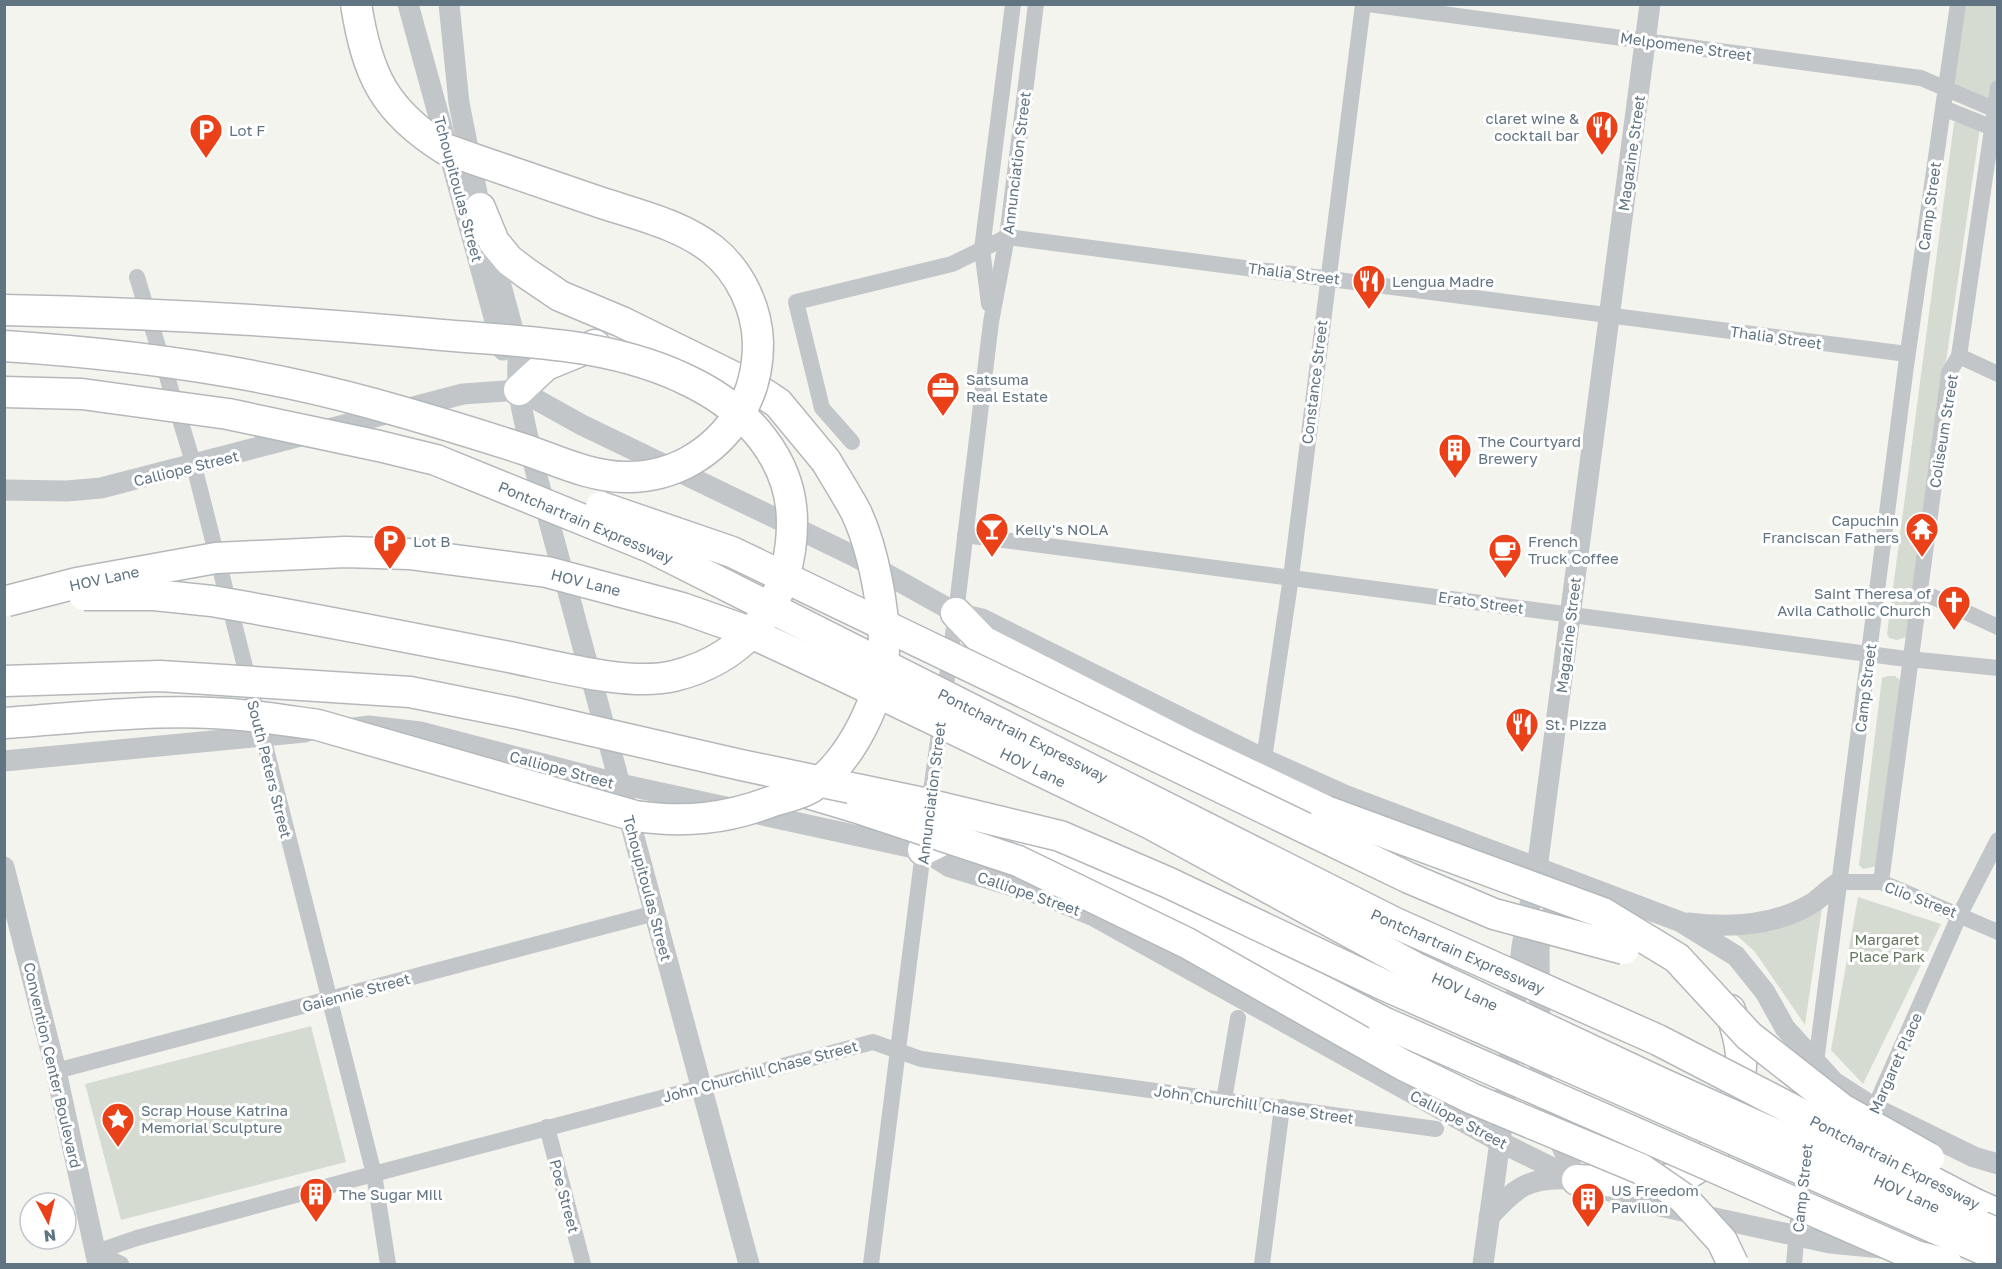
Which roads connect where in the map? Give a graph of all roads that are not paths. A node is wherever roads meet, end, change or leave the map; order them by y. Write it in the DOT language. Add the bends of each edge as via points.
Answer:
graph roads {
  1 [pos="356,4"];
  2 [pos="408,4"];
  3 [pos="449,4"];
  4 [pos="1013,4"];
  5 [pos="1036,4"];
  6 [pos="1363,4"];
  7 [pos="1368,4"];
  8 [pos="1650,4"];
  9 [pos="1958,4"];
  10 [pos="1646,40"];
  11 [pos="1946,87"];
  12 [pos="1998,88"];
  13 [pos="1943,108"];
  14 [pos="1996,110"];
  15 [pos="1994,128"];
  16 [pos="480,208"];
  17 [pos="1007,237"];
  18 [pos="982,249"];
  19 [pos="137,276"];
  20 [pos="1327,278"];
  21 [pos="4,310"];
  22 [pos="1609,314"];
  23 [pos="991,322"];
  24 [pos="4,346"];
  25 [pos="684,353"];
  26 [pos="1907,354"];
  27 [pos="1959,356"];
  28 [pos="1998,374"];
  29 [pos="518,380"];
  30 [pos="4,392"];
  31 [pos="852,442"];
  32 [pos="435,460"];
  33 [pos="194,466"];
  34 [pos="4,490"];
  35 [pos="965,535"];
  36 [pos="1291,577"];
  37 [pos="1920,591"];
  38 [pos="6,602"];
  39 [pos="956,613"];
  40 [pos="1571,615"];
  41 [pos="1998,627"];
  42 [pos="1868,654"];
  43 [pos="1911,659"];
  44 [pos="1998,668"];
  45 [pos="4,681"];
  46 [pos="4,723"];
  47 [pos="261,736"];
  48 [pos="1264,759"];
  49 [pos="4,761"];
  50 [pos="741,765"];
  51 [pos="620,784"];
  52 [pos="1998,840"];
  53 [pos="923,850"];
  54 [pos="4,867"];
  55 [pos="1538,869"];
  56 [pos="1840,882"];
  57 [pos="1881,882"];
  58 [pos="1604,893"];
  59 [pos="656,913"];
  60 [pos="1960,914"];
  61 [pos="1681,922"];
  62 [pos="1998,932"];
  63 [pos="328,999"];
  64 [pos="1238,1018"];
  65 [pos="900,1049"];
  66 [pos="1816,1064"];
  67 [pos="56,1071"];
  68 [pos="702,1086"];
  69 [pos="1224,1100"];
  70 [pos="1282,1107"];
  71 [pos="1876,1108"];
  72 [pos="547,1127"];
  73 [pos="1436,1129"];
  74 [pos="1500,1142"];
  75 [pos="1998,1164"];
  76 [pos="374,1174"];
  77 [pos="1577,1180"];
  78 [pos="1986,1209"];
  79 [pos="1489,1217"];
  80 [pos="1998,1234"];
  81 [pos="1797,1236"];
  82 [pos="97,1258"];
  83 [pos="1998,1258"];
  84 [pos="121,1264"];
  85 [pos="388,1264"];
  86 [pos="583,1264"];
  87 [pos="749,1264"];
  88 [pos="871,1264"];
  89 [pos="1262,1264"];
  90 [pos="1483,1264"];
  91 [pos="1733,1264"];
  92 [pos="1794,1264"];
  93 [pos="1947,1264"];
  1 -- 24 [label="highway, bridge" via="366,59 376,80 386,97 424,136 445,149 674,227 729,265 752,308 758,355 748,401 716,444 674,469 626,478 602,476 461,429 282,381 132,356"];
  2 -- 29 [label="street, Tchoupitoulas Street" via="505,355"];
  3 -- 16 [label="street, Tchoupitoulas Street" via="459,103"];
  4 -- 18 [label="street, Annunciation Street"];
  5 -- 17 [label="street, Annunciation Street"];
  6 -- 20 [label="street, Constance Street"];
  7 -- 10 [label="street, Melpomene Street"];
  8 -- 10 [label="street, Magazine Street"];
  9 -- 11 [label="street, Camp Street"];
  10 -- 11 [label="street, Melpomene Street" via="1921,78"];
  10 -- 22 [label="street, Magazine Street"];
  11 -- 13 [label="street, Camp Street"];
  11 -- 14 [label="street, Melpomene Street"];
  12 -- 14 [label="street, Coliseum Street"];
  13 -- 15 [label="street"];
  13 -- 26 [label="street, Camp Street"];
  14 -- 15 [label="street, Coliseum Street"];
  15 -- 27 [label="street, Coliseum Street"];
  16 -- 25 [label="highway" via="494,242 526,273 560,296"];
  16 -- 29 [label="street, Tchoupitoulas Street" via="519,352"];
  17 -- 18 [label="street"];
  17 -- 20 [label="street, Thalia Street"];
  17 -- 23 [label="street, Annunciation Street"];
  18 -- 23 [label="street, Annunciation Street"];
  18 -- 31 [label="street" via="952,264 796,302 822,408"];
  19 -- 33 [label="street, South Peters Street"];
  20 -- 22 [label="street, Thalia Street"];
  20 -- 36 [label="street, Constance Street"];
  21 -- 38 [label="highway, bridge" via="151,313 362,328 570,347 617,355 692,382 745,418 774,455 792,513 792,547 786,573 763,621 743,640 702,666 644,680 212,601 88,594"];
  22 -- 26 [label="street, Thalia Street"];
  22 -- 40 [label="street, Magazine Street"];
  23 -- 35 [label="street, Annunciation Street"];
  25 -- 29 [label="highway" via="638,345 594,345"];
  25 -- 46 [label="highway, bridge" via="778,403 836,478 856,513 871,561 885,652 872,705 859,735 836,765 812,787 755,808 674,821 635,816 318,725 213,713 144,713"];
  26 -- 42 [label="street, Camp Street"];
  27 -- 28 [label="street"];
  27 -- 37 [label="street, Coliseum Street" via="1949,373"];
  29 -- 33 [label="street, Calliope Street"];
  29 -- 39 [label="street" via="582,425 856,557"];
  29 -- 51 [label="street, Tchoupitoulas Street" via="535,469"];
  30 -- 32 [label="highway, Pontchartrain Expressway, bridge" via="82,394 228,414"];
  32 -- 77 [label="highway, bridge" via="614,511 732,552 1409,878 1494,914 1660,956 1704,972 1723,991 1741,1054 1739,1093 1719,1141 1702,1165 1683,1176 1638,1182"];
  32 -- 78 [label="highway, Pontchartrain Expressway, bridge" via="650,547 1393,922 1658,1040"];
  33 -- 34 [label="street, Calliope Street" via="101,488"];
  33 -- 47 [label="street, South Peters Street"];
  35 -- 36 [label="street, Erato Street"];
  35 -- 39 [label="street, Annunciation Street"];
  36 -- 40 [label="street, Erato Street"];
  36 -- 48 [label="street, Constance Street"];
  37 -- 41 [label="street"];
  37 -- 43 [label="street, Coliseum Street"];
  38 -- 80 [label="highway, HOV Lane, bridge" via="76,583 216,558 345,552 410,554 547,572 682,608 829,669 1151,824 1414,967"];
  39 -- 48 [label="street" via="982,619"];
  39 -- 53 [label="street, Annunciation Street"];
  39 -- 78 [label="highway, bridge" via="983,641 1326,811 1603,913 1677,958 1749,1036 1842,1109 1945,1167"];
  40 -- 42 [label="street, Erato Street"];
  40 -- 55 [label="street, Magazine Street"];
  42 -- 43 [label="street, Erato Street"];
  42 -- 56 [label="street, Camp Street"];
  43 -- 44 [label="street, Erato Street"];
  43 -- 57 [label="street, Coliseum Street"];
  45 -- 50 [label="highway, bridge" via="160,676 410,692"];
  47 -- 49 [label="street, Calliope Street"];
  47 -- 51 [label="street, Calliope Street" via="369,726 420,732"];
  47 -- 63 [label="street, South Peters Street"];
  48 -- 55 [label="street" via="1347,796"];
  50 -- 83 [label="highway, bridge" via="1060,836 1167,882 1384,986"];
  50 -- 91 [label="highway, bridge" via="791,790 888,817 1018,861 1187,943 1403,1065 1641,1169 1683,1198 1722,1241"];
  51 -- 53 [label="street, Calliope Street"];
  51 -- 59 [label="street, Tchoupitoulas Street"];
  52 -- 60 [label="street, Margaret Place"];
  53 -- 65 [label="street, Annunciation Street"];
  53 -- 74 [label="street, Calliope Street" via="950,867 1048,897 1094,916"];
  53 -- 93 [label="highway, bridge" via="955,834 1004,842 1056,858 1383,1022 1917,1256"];
  54 -- 67 [label="street, Convention Center Boulevard"];
  55 -- 58 [label="street"];
  55 -- 74 [label="street, Magazine Street" via="1522,946"];
  56 -- 57 [label="street, Clio Street"];
  56 -- 61 [label="street" via="1813,903 1773,921 1710,925"];
  56 -- 66 [label="street, Camp Street"];
  57 -- 60 [label="street, Clio Street"];
  58 -- 61 [label="street"];
  58 -- 77 [label="street" via="1583,893 1562,905 1549,918 1539,946 1540,1072 1559,1140"];
  59 -- 63 [label="street, Gaiennie Street"];
  59 -- 68 [label="street, Tchoupitoulas Street"];
  60 -- 62 [label="street, Clio Street"];
  60 -- 71 [label="street, Margaret Place"];
  61 -- 66 [label="street" via="1736,956 1765,992 1785,1028"];
  63 -- 67 [label="street, Gaiennie Street"];
  63 -- 76 [label="street, South Peters Street"];
  64 -- 69 [label="street"];
  65 -- 68 [label="street, John Churchill Chase Street" via="873,1042"];
  65 -- 69 [label="street, John Churchill Chase Street" via="921,1059"];
  65 -- 88 [label="street, Annunciation Street"];
  66 -- 71 [label="street" via="1834,1082"];
  66 -- 81 [label="street, Camp Street"];
  67 -- 82 [label="street, Convention Center Boulevard"];
  68 -- 72 [label="street, John Churchill Chase Street"];
  68 -- 87 [label="street, Tchoupitoulas Street"];
  69 -- 70 [label="street, John Churchill Chase Street"];
  70 -- 73 [label="street, John Churchill Chase Street"];
  70 -- 89 [label="street"];
  71 -- 75 [label="street" via="1974,1157"];
  71 -- 81 [label="street, Margaret Place"];
  72 -- 76 [label="street, John Churchill Chase Street"];
  72 -- 86 [label="street, Poe Street"];
  74 -- 77 [label="street, Calliope Street"];
  74 -- 79 [label="street, Magazine Street"];
  76 -- 82 [label="street, John Churchill Chase Street" via="137,1238"];
  76 -- 85 [label="street, South Peters Street"];
  77 -- 79 [label="street" via="1546,1178 1513,1191"];
  77 -- 81 [label="street, Calliope Street" via="1646,1203"];
  79 -- 90 [label="street, Magazine Street"];
  81 -- 83 [label="street, Calliope Street" via="1881,1248 1956,1247"];
  81 -- 92 [label="street, Camp Street"];
  82 -- 84 [label="street"];
}
